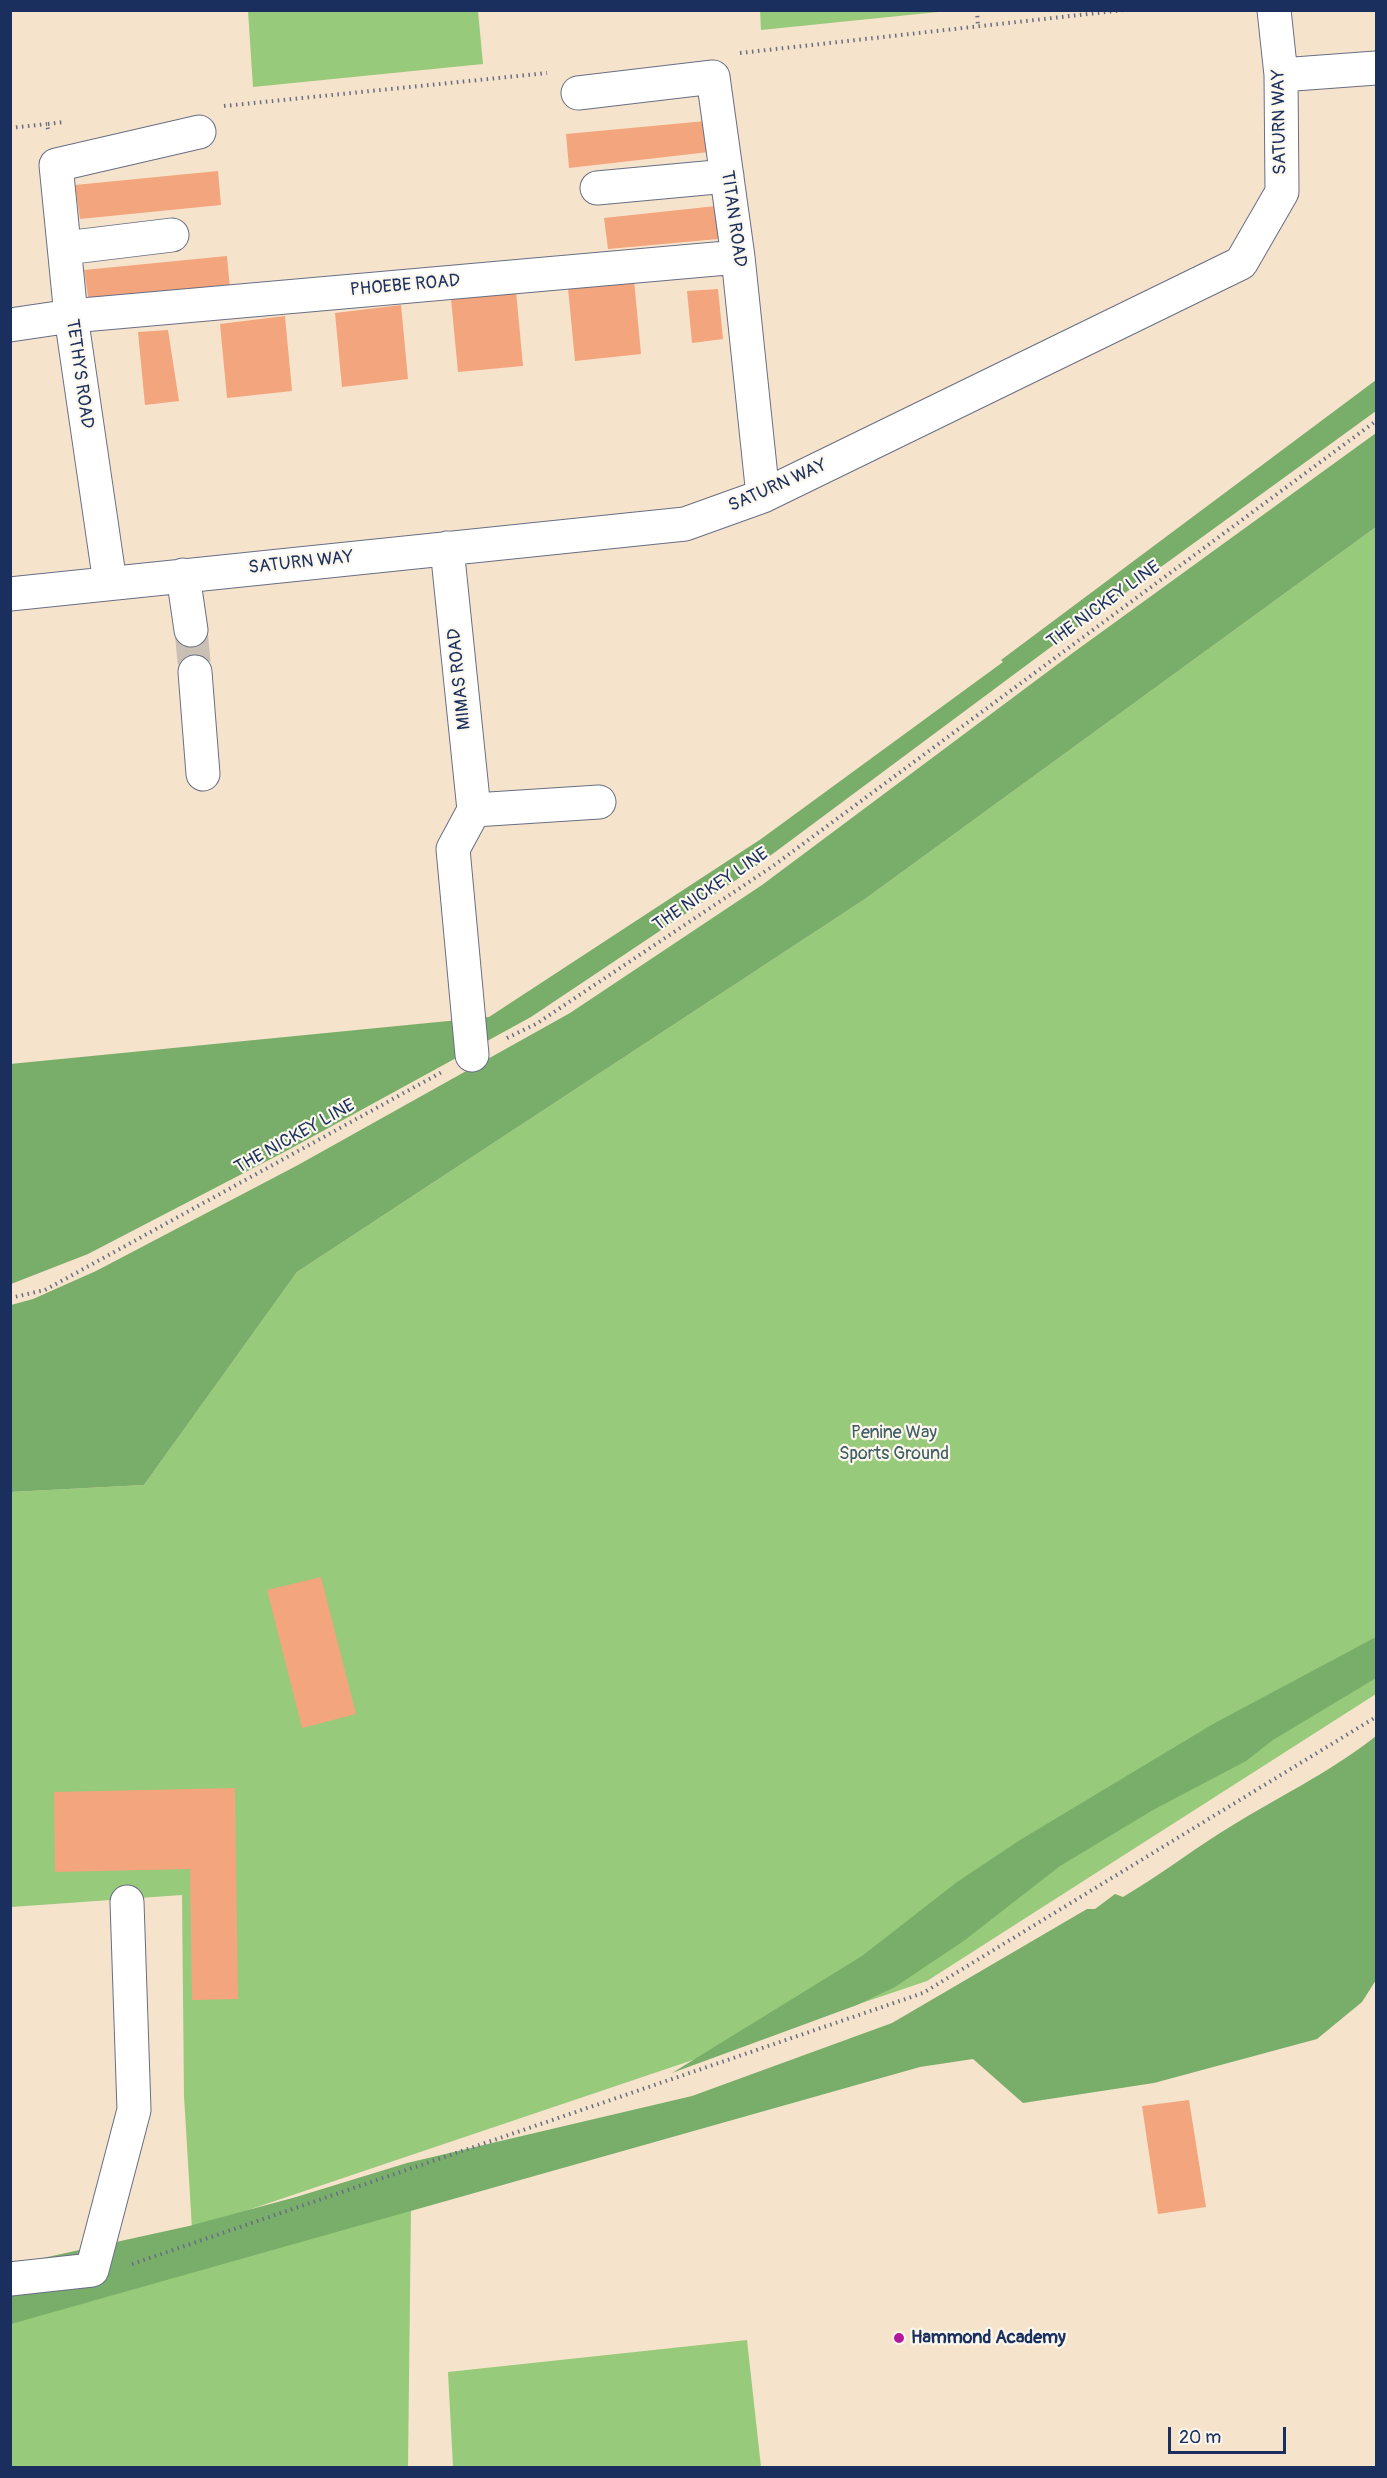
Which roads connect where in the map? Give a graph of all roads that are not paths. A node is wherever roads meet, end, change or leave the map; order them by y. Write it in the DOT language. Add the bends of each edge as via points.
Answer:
graph roads {
  1 [pos="1274,10"];
  2 [pos="1377,68"];
  3 [pos="1281,75"];
  4 [pos="578,93"];
  5 [pos="199,132"];
  6 [pos="727,176"];
  7 [pos="597,188"];
  8 [pos="172,235"];
  9 [pos="65,248"];
  10 [pos="738,257"];
  11 [pos="71,316"];
  12 [pos="10,325"];
  13 [pos="763,496"];
  14 [pos="447,548"];
  15 [pos="183,575"];
  16 [pos="110,583"];
  17 [pos="10,594"];
  18 [pos="191,630"];
  19 [pos="195,672"];
  20 [pos="203,774"];
  21 [pos="599,802"];
  22 [pos="474,810"];
  23 [pos="472,1055"];
  24 [pos="128,1902"];
  25 [pos="10,2279"];
  1 -- 3 [label="street, SATURN WAY"];
  2 -- 3 [label="street"];
  3 -- 13 [label="street, SATURN WAY" via="1282,192 1241,263"];
  4 -- 6 [label="street, TITAN ROAD" via="713,77"];
  5 -- 9 [label="street, TETHYS ROAD" via="56,165"];
  6 -- 7 [label="street"];
  6 -- 10 [label="street, TITAN ROAD"];
  8 -- 9 [label="street"];
  9 -- 11 [label="street, TETHYS ROAD"];
  10 -- 11 [label="street, PHOEBE ROAD"];
  10 -- 13 [label="street, TITAN ROAD"];
  11 -- 12 [label="street, PHOEBE ROAD"];
  11 -- 16 [label="street, TETHYS ROAD"];
  13 -- 14 [label="street, SATURN WAY" via="685,524"];
  14 -- 15 [label="street, SATURN WAY"];
  14 -- 22 [label="street, MIMAS ROAD"];
  15 -- 16 [label="street, SATURN WAY"];
  15 -- 18 [label="street"];
  16 -- 17 [label="street, SATURN WAY"];
  19 -- 20 [label="street"];
  21 -- 22 [label="street"];
  22 -- 23 [label="street" via="453,849"];
  24 -- 25 [label="street" via="134,2110 92,2270"];
}
